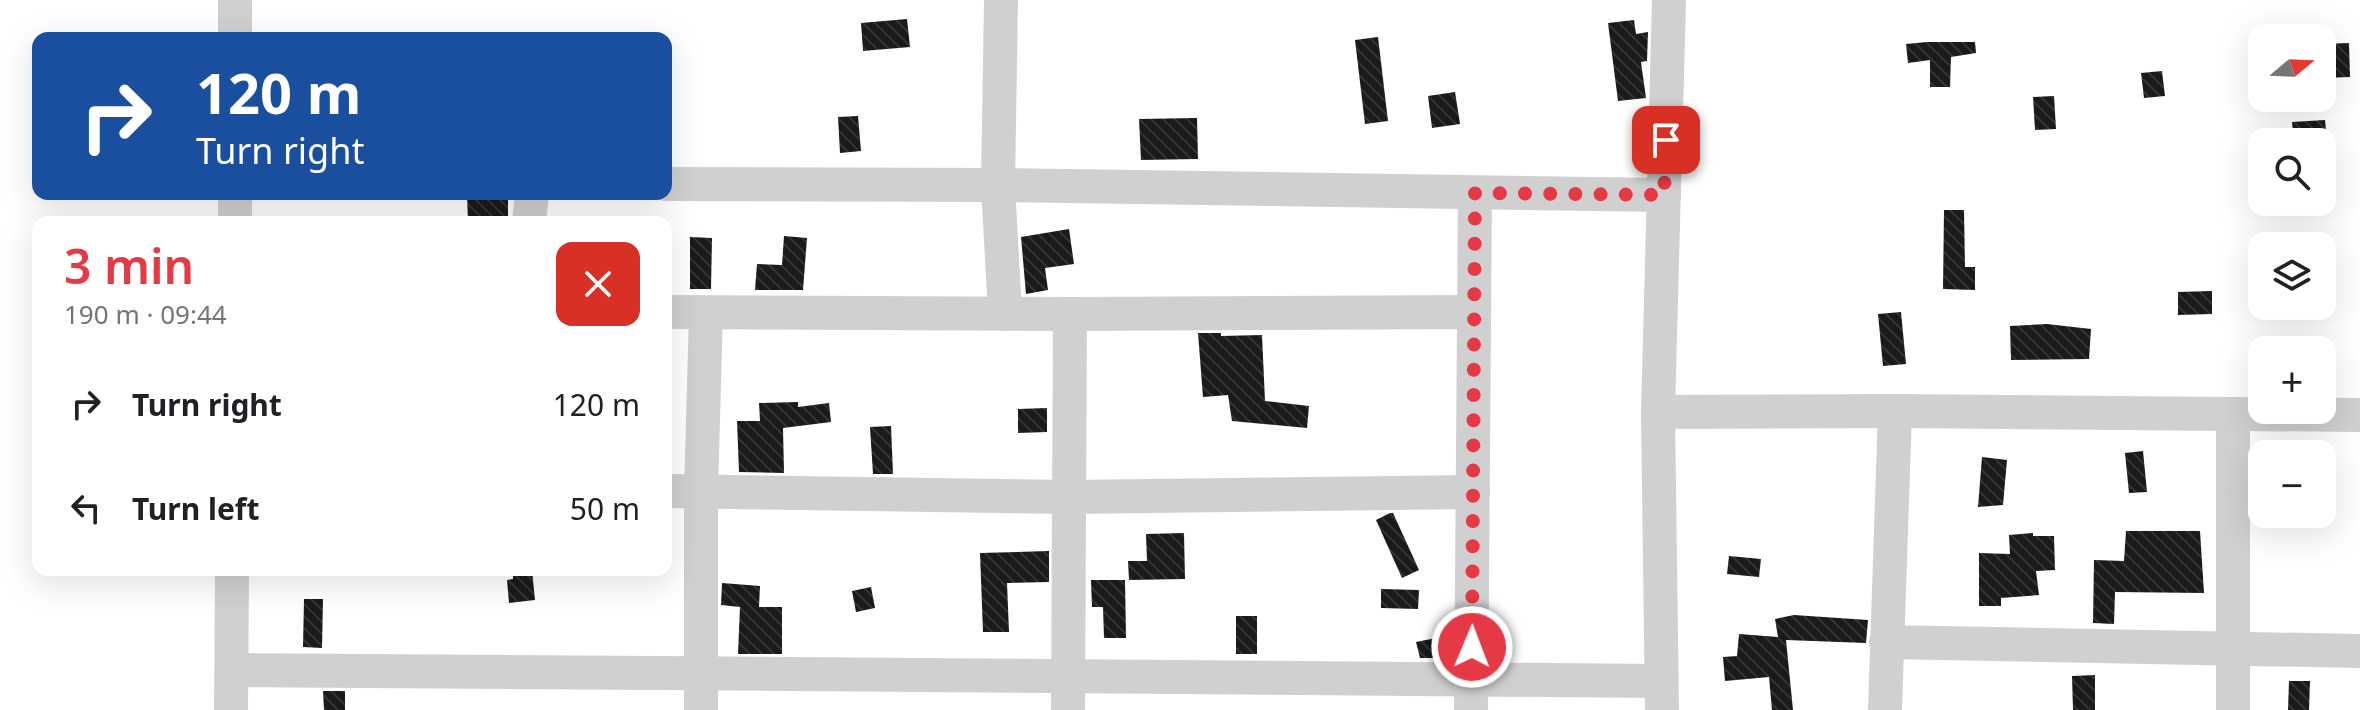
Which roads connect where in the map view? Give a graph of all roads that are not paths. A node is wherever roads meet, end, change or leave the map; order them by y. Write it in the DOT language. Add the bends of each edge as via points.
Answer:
graph roads {
  1 [pos="235,0"];
  2 [pos="1001,0"];
  3 [pos="1669,0"];
  4 [pos="235,32"];
  5 [pos="672,184"];
  6 [pos="998,185"];
  7 [pos="1475,193"];
  8 [pos="1664,195"];
  9 [pos="672,312"];
  10 [pos="1473,312"];
  11 [pos="706,313"];
  12 [pos="1005,314"];
  13 [pos="1070,314"];
  14 [pos="1895,411"];
  15 [pos="1658,412"];
  16 [pos="2233,414"];
  17 [pos="2360,415"];
  18 [pos="672,491"];
  19 [pos="701,491"];
  20 [pos="1473,492"];
  21 [pos="1069,497"];
  22 [pos="232,576"];
  23 [pos="1886,642"];
  24 [pos="2232,648"];
  25 [pos="2360,651"];
  26 [pos="232,670"];
  27 [pos="1068,674"];
  28 [pos="701,676"];
  29 [pos="1471,694"];
  30 [pos="1661,696"];
  31 [pos="231,710"];
  32 [pos="701,710"];
  33 [pos="1068,710"];
  34 [pos="1885,710"];
  35 [pos="2233,710"];
  1 -- 4 [label="street"];
  2 -- 6 [label="street"];
  3 -- 8 [label="street"];
  5 -- 6 [label="street"];
  6 -- 7 [label="street"];
  6 -- 12 [label="street"];
  7 -- 8 [label="street"];
  7 -- 10 [label="street"];
  8 -- 15 [label="street"];
  9 -- 11 [label="street"];
  10 -- 13 [label="street"];
  10 -- 20 [label="street"];
  11 -- 12 [label="street"];
  11 -- 19 [label="street"];
  12 -- 13 [label="street"];
  13 -- 21 [label="street"];
  14 -- 15 [label="street"];
  14 -- 16 [label="street"];
  14 -- 23 [label="street"];
  15 -- 30 [label="street"];
  16 -- 17 [label="street"];
  16 -- 24 [label="street"];
  18 -- 19 [label="street"];
  19 -- 21 [label="street"];
  19 -- 28 [label="street"];
  20 -- 21 [label="street"];
  20 -- 29 [label="street"];
  21 -- 27 [label="street"];
  22 -- 26 [label="street"];
  23 -- 24 [label="street"];
  23 -- 34 [label="street"];
  24 -- 25 [label="street"];
  24 -- 35 [label="street"];
  26 -- 28 [label="street"];
  26 -- 31 [label="street"];
  27 -- 28 [label="street"];
  27 -- 29 [label="street"];
  27 -- 33 [label="street"];
  28 -- 32 [label="street"];
  29 -- 30 [label="street"];
}
